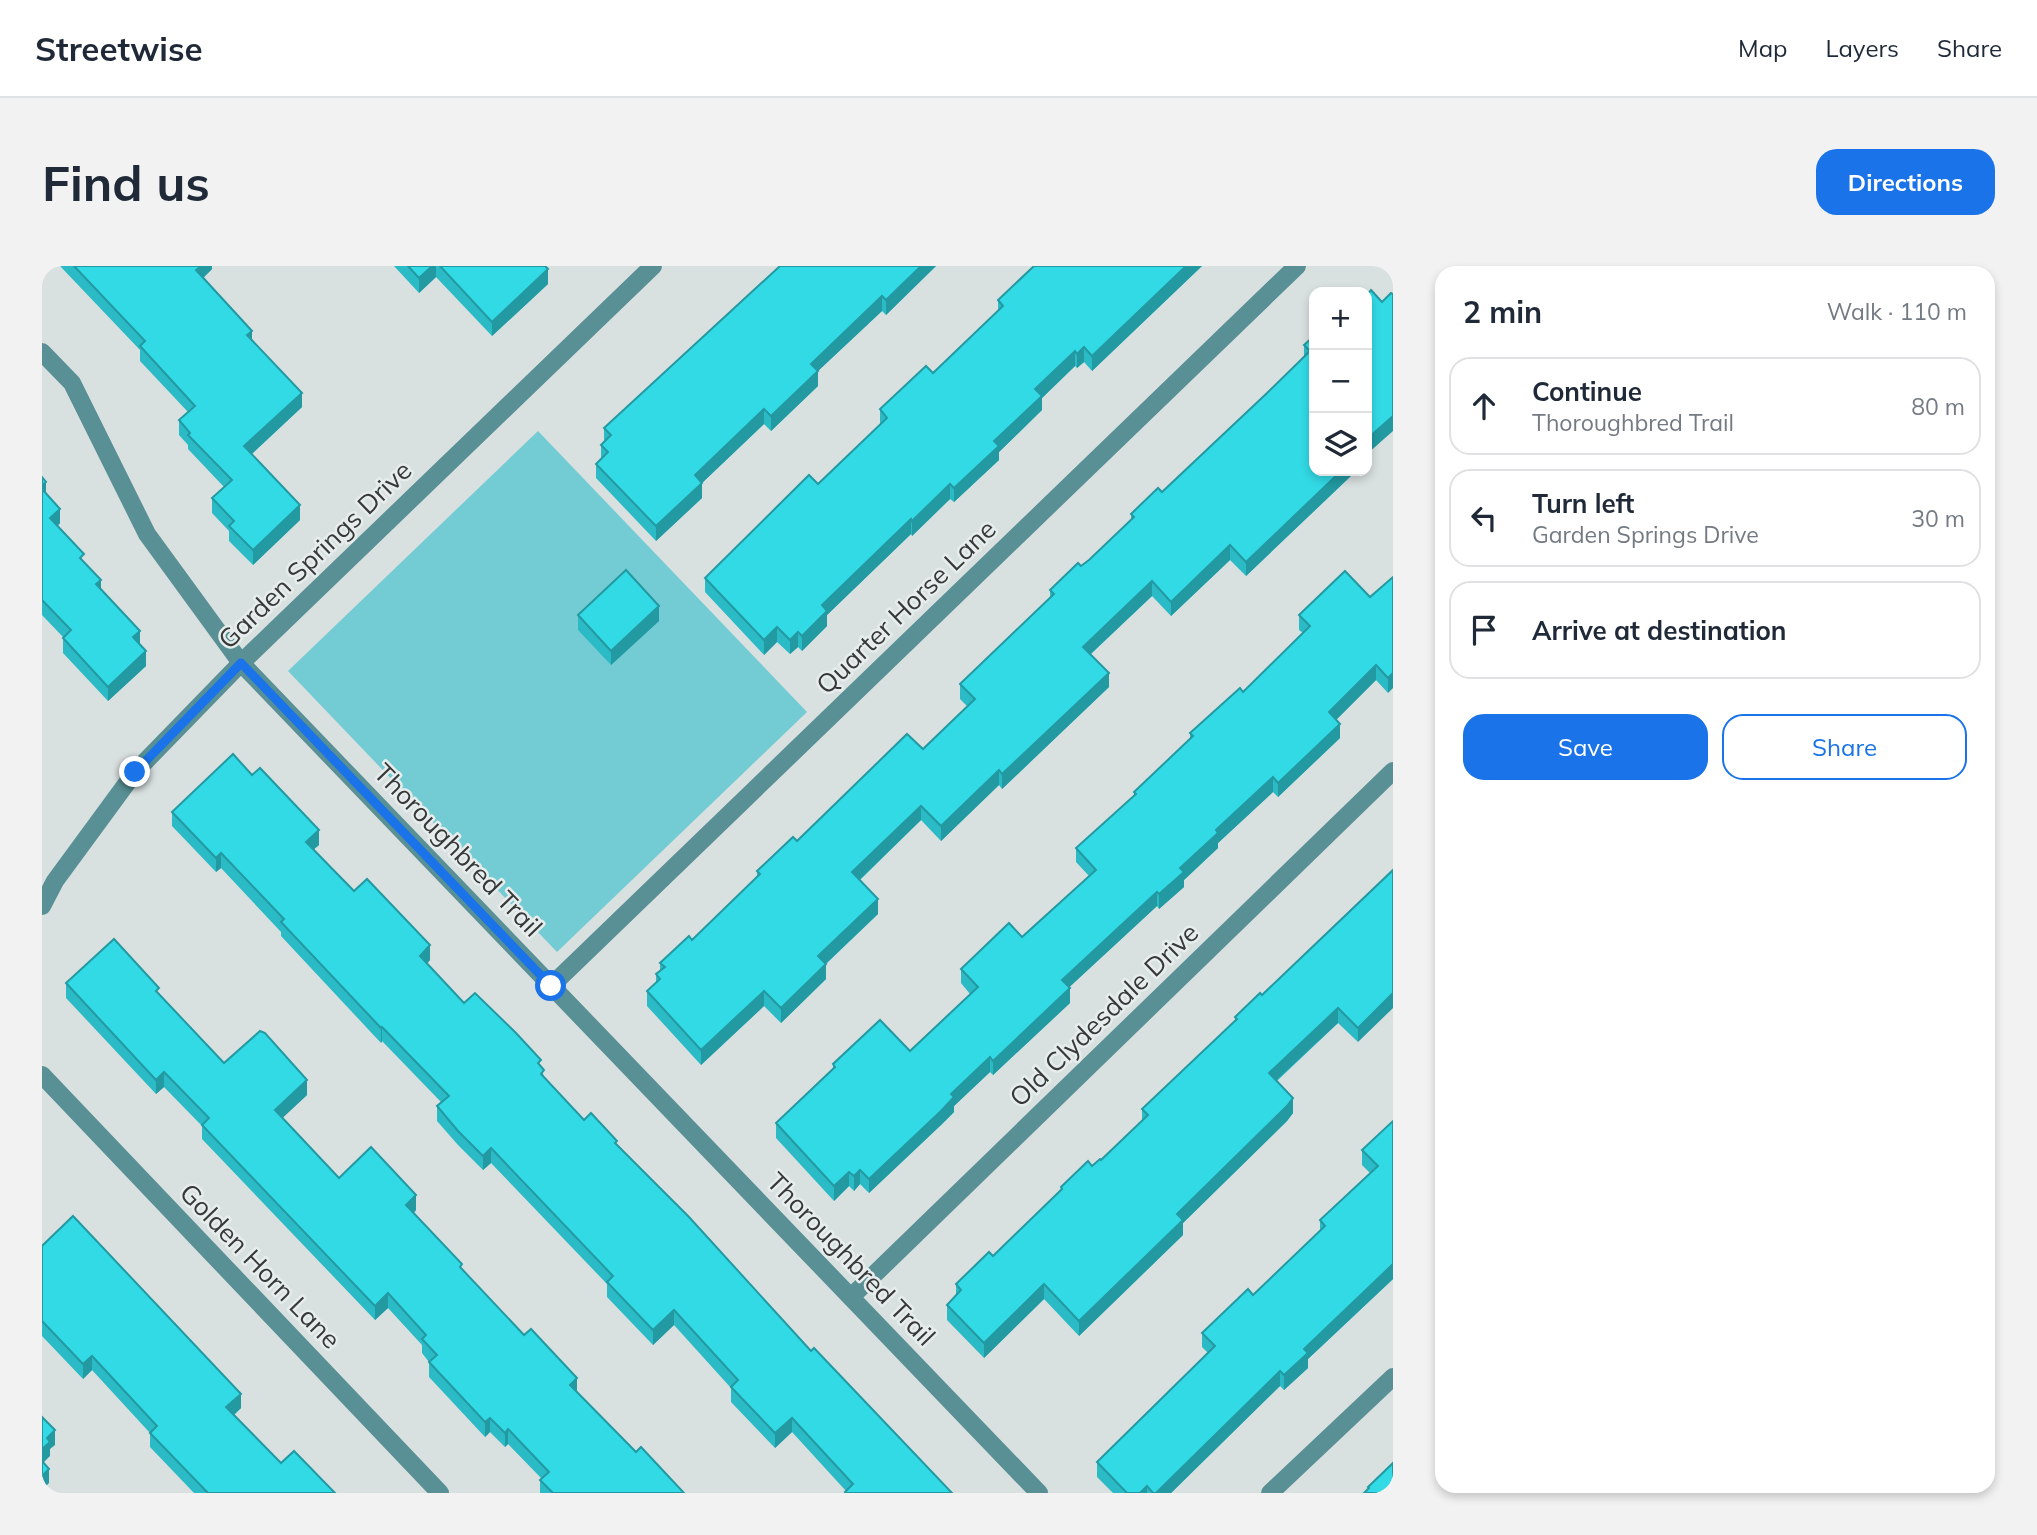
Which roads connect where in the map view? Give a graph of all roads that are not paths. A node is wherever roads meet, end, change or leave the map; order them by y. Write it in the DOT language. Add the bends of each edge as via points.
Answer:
graph roads {
  1 [pos="1297,266"];
  2 [pos="649,267"];
  3 [pos="42,352"];
  4 [pos="241,663"];
  5 [pos="1393,771"];
  6 [pos="42,906"];
  7 [pos="551,986"];
  8 [pos="42,1075"];
  9 [pos="851,1297"];
  10 [pos="1393,1377"];
  11 [pos="440,1493"];
  12 [pos="1039,1493"];
  13 [pos="1270,1493"];
  1 -- 7 [label="street, Quarter Horse Lane"];
  2 -- 4 [label="street, Garden Springs Drive"];
  3 -- 4 [label="street, Thoroughbred Trail" via="72,383 147,534"];
  4 -- 6 [label="street, Garden Springs Drive" via="135,772 55,881"];
  4 -- 7 [label="street, Thoroughbred Trail"];
  5 -- 9 [label="street, Old Clydesdale Drive"];
  7 -- 9 [label="street, Thoroughbred Trail"];
  8 -- 11 [label="street, Golden Horn Lane"];
  9 -- 12 [label="street, Thoroughbred Trail"];
  10 -- 13 [label="street"];
}
